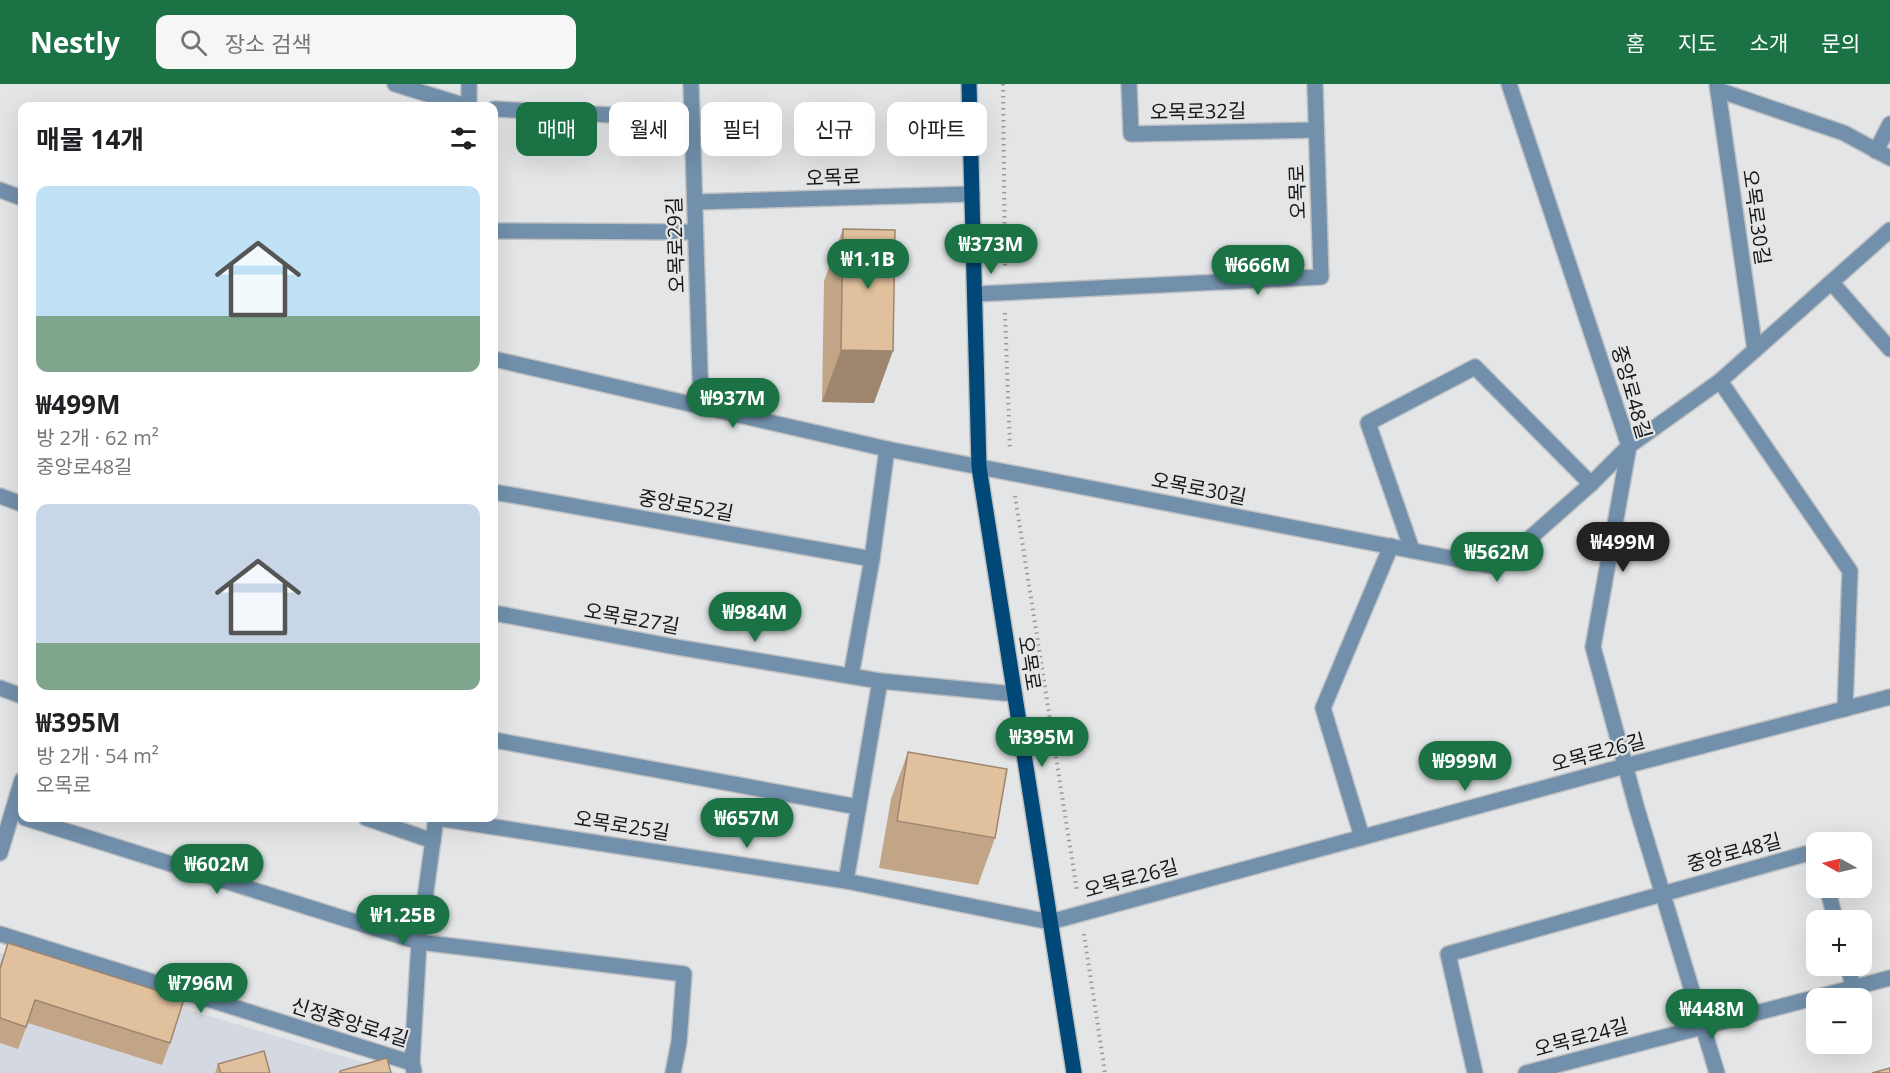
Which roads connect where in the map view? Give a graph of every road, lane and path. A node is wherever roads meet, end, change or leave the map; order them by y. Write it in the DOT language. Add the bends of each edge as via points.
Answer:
graph roads {
  1 [pos="395,84"];
  2 [pos="470,84"];
  3 [pos="691,84"];
  4 [pos="969,84"];
  5 [pos="1003,84"];
  6 [pos="1129,84"];
  7 [pos="1315,84"];
  8 [pos="1509,84"];
  9 [pos="1718,87"];
  10 [pos="454,102"];
  11 [pos="468,102"];
  12 [pos="498,109"];
  13 [pos="692,118"];
  14 [pos="1890,124"];
  15 [pos="1316,130"];
  16 [pos="1883,154"];
  17 [pos="0,190"];
  18 [pos="972,194"];
  19 [pos="18,197"];
  20 [pos="694,202"];
  21 [pos="1890,230"];
  22 [pos="498,231"];
  23 [pos="695,232"];
  24 [pos="1832,283"];
  25 [pos="1005,292"];
  26 [pos="975,294"];
  27 [pos="1890,349"];
  28 [pos="1755,350"];
  29 [pos="498,360"];
  30 [pos="1720,381"];
  31 [pos="701,405"];
  32 [pos="1629,446"];
  33 [pos="887,449"];
  34 [pos="979,467"];
  35 [pos="1011,473"];
  36 [pos="1591,484"];
  37 [pos="498,493"];
  38 [pos="0,495"];
  39 [pos="18,502"];
  40 [pos="1391,546"];
  41 [pos="1412,550"];
  42 [pos="872,559"];
  43 [pos="498,614"];
  44 [pos="851,676"];
  45 [pos="880,681"];
  46 [pos="0,688"];
  47 [pos="1014,694"];
  48 [pos="18,695"];
  49 [pos="1890,697"];
  50 [pos="1845,709"];
  51 [pos="498,741"];
  52 [pos="1625,766"];
  53 [pos="858,807"];
  54 [pos="15,814"];
  55 [pos="40,822"];
  56 [pos="378,822"];
  57 [pos="435,822"];
  58 [pos="462,822"];
  59 [pos="1362,837"];
  60 [pos="433,841"];
  61 [pos="0,853"];
  62 [pos="1806,854"];
  63 [pos="846,881"];
  64 [pos="1662,893"];
  65 [pos="1081,913"];
  66 [pos="1050,922"];
  67 [pos="0,934"];
  68 [pos="419,942"];
  69 [pos="1850,976"];
  70 [pos="1890,978"];
  71 [pos="1853,987"];
  72 [pos="1703,1025"];
  73 [pos="413,1068"];
  74 [pos="673,1073"];
  75 [pos="1074,1073"];
  76 [pos="1105,1073"];
  77 [pos="1475,1073"];
  78 [pos="1526,1073"];
  79 [pos="1717,1073"];
  1 -- 10 [label="street"];
  2 -- 11 [label="street"];
  3 -- 13 [label="street, 오목로29길"];
  4 -- 18 [label="main road, 오목로"];
  5 -- 25 [label="path"];
  6 -- 15 [label="street, 오목로32길" via="1131,134"];
  7 -- 15 [label="street, 오목로"];
  8 -- 32 [label="street, 중앙로48길"];
  9 -- 16 [label="street, 오목로30길" via="1844,133"];
  9 -- 28 [label="street, 오목로30길"];
  12 -- 13 [label="street"];
  13 -- 20 [label="street, 오목로29길"];
  14 -- 16 [label="street, 오목로30길"];
  15 -- 25 [label="street, 오목로" via="1321,277"];
  17 -- 19 [label="street"];
  18 -- 20 [label="street, 오목로"];
  18 -- 26 [label="main road, 오목로"];
  20 -- 23 [label="street, 오목로29길"];
  21 -- 24 [label="street, 오목로30길"];
  22 -- 23 [label="street"];
  23 -- 31 [label="street, 오목로29길"];
  24 -- 27 [label="street"];
  24 -- 28 [label="street, 오목로30길"];
  25 -- 26 [label="street, 오목로"];
  25 -- 35 [label="path"];
  26 -- 34 [label="main road, 오목로"];
  28 -- 30 [label="street, 오목로30길"];
  29 -- 31 [label="street"];
  30 -- 32 [label="street, 오목로30길"];
  30 -- 50 [label="street" via="1850,571"];
  31 -- 33 [label="street"];
  32 -- 36 [label="street, 오목로30길"];
  32 -- 52 [label="street, 중앙로48길" via="1593,647"];
  33 -- 34 [label="street"];
  33 -- 42 [label="street"];
  34 -- 35 [label="street, 오목로30길"];
  34 -- 47 [label="main road, 오목로"];
  35 -- 40 [label="street, 오목로30길"];
  35 -- 65 [label="path"];
  36 -- 41 [label="street, 오목로30길" via="1497,567"];
  36 -- 41 [label="street" via="1475,367 1368,423"];
  37 -- 42 [label="street, 중앙로52길"];
  38 -- 39 [label="street"];
  40 -- 41 [label="street, 오목로30길"];
  40 -- 59 [label="street" via="1323,708"];
  42 -- 44 [label="street"];
  43 -- 44 [label="street, 오목로27길"];
  44 -- 45 [label="street, 오목로27길"];
  45 -- 47 [label="street, 오목로27길"];
  45 -- 53 [label="street"];
  46 -- 48 [label="street"];
  47 -- 66 [label="main road, 오목로"];
  49 -- 50 [label="street, 오목로26길"];
  50 -- 52 [label="street, 오목로26길"];
  51 -- 53 [label="street"];
  52 -- 59 [label="street, 오목로26길"];
  52 -- 64 [label="street, 중앙로48길"];
  53 -- 63 [label="street"];
  54 -- 61 [label="street"];
  55 -- 68 [label="street"];
  56 -- 60 [label="street"];
  57 -- 60 [label="street"];
  58 -- 63 [label="street, 오목로25길"];
  59 -- 65 [label="street, 오목로26길"];
  60 -- 68 [label="street"];
  62 -- 64 [label="street, 중앙로48길"];
  63 -- 66 [label="street, 오목로25길"];
  64 -- 72 [label="street, 중앙로48길"];
  64 -- 77 [label="street" via="1448,954"];
  65 -- 66 [label="street, 오목로26길"];
  65 -- 76 [label="path"];
  66 -- 75 [label="main road, 오목로"];
  67 -- 73 [label="street, 신정중앙로4길"];
  68 -- 73 [label="street"];
  68 -- 74 [label="street" via="684,974"];
  69 -- 71 [label="street"];
  70 -- 71 [label="street, 오목로24길"];
  71 -- 72 [label="street, 오목로24길"];
  72 -- 78 [label="street, 오목로24길"];
  72 -- 79 [label="street, 중앙로48길"];
}
